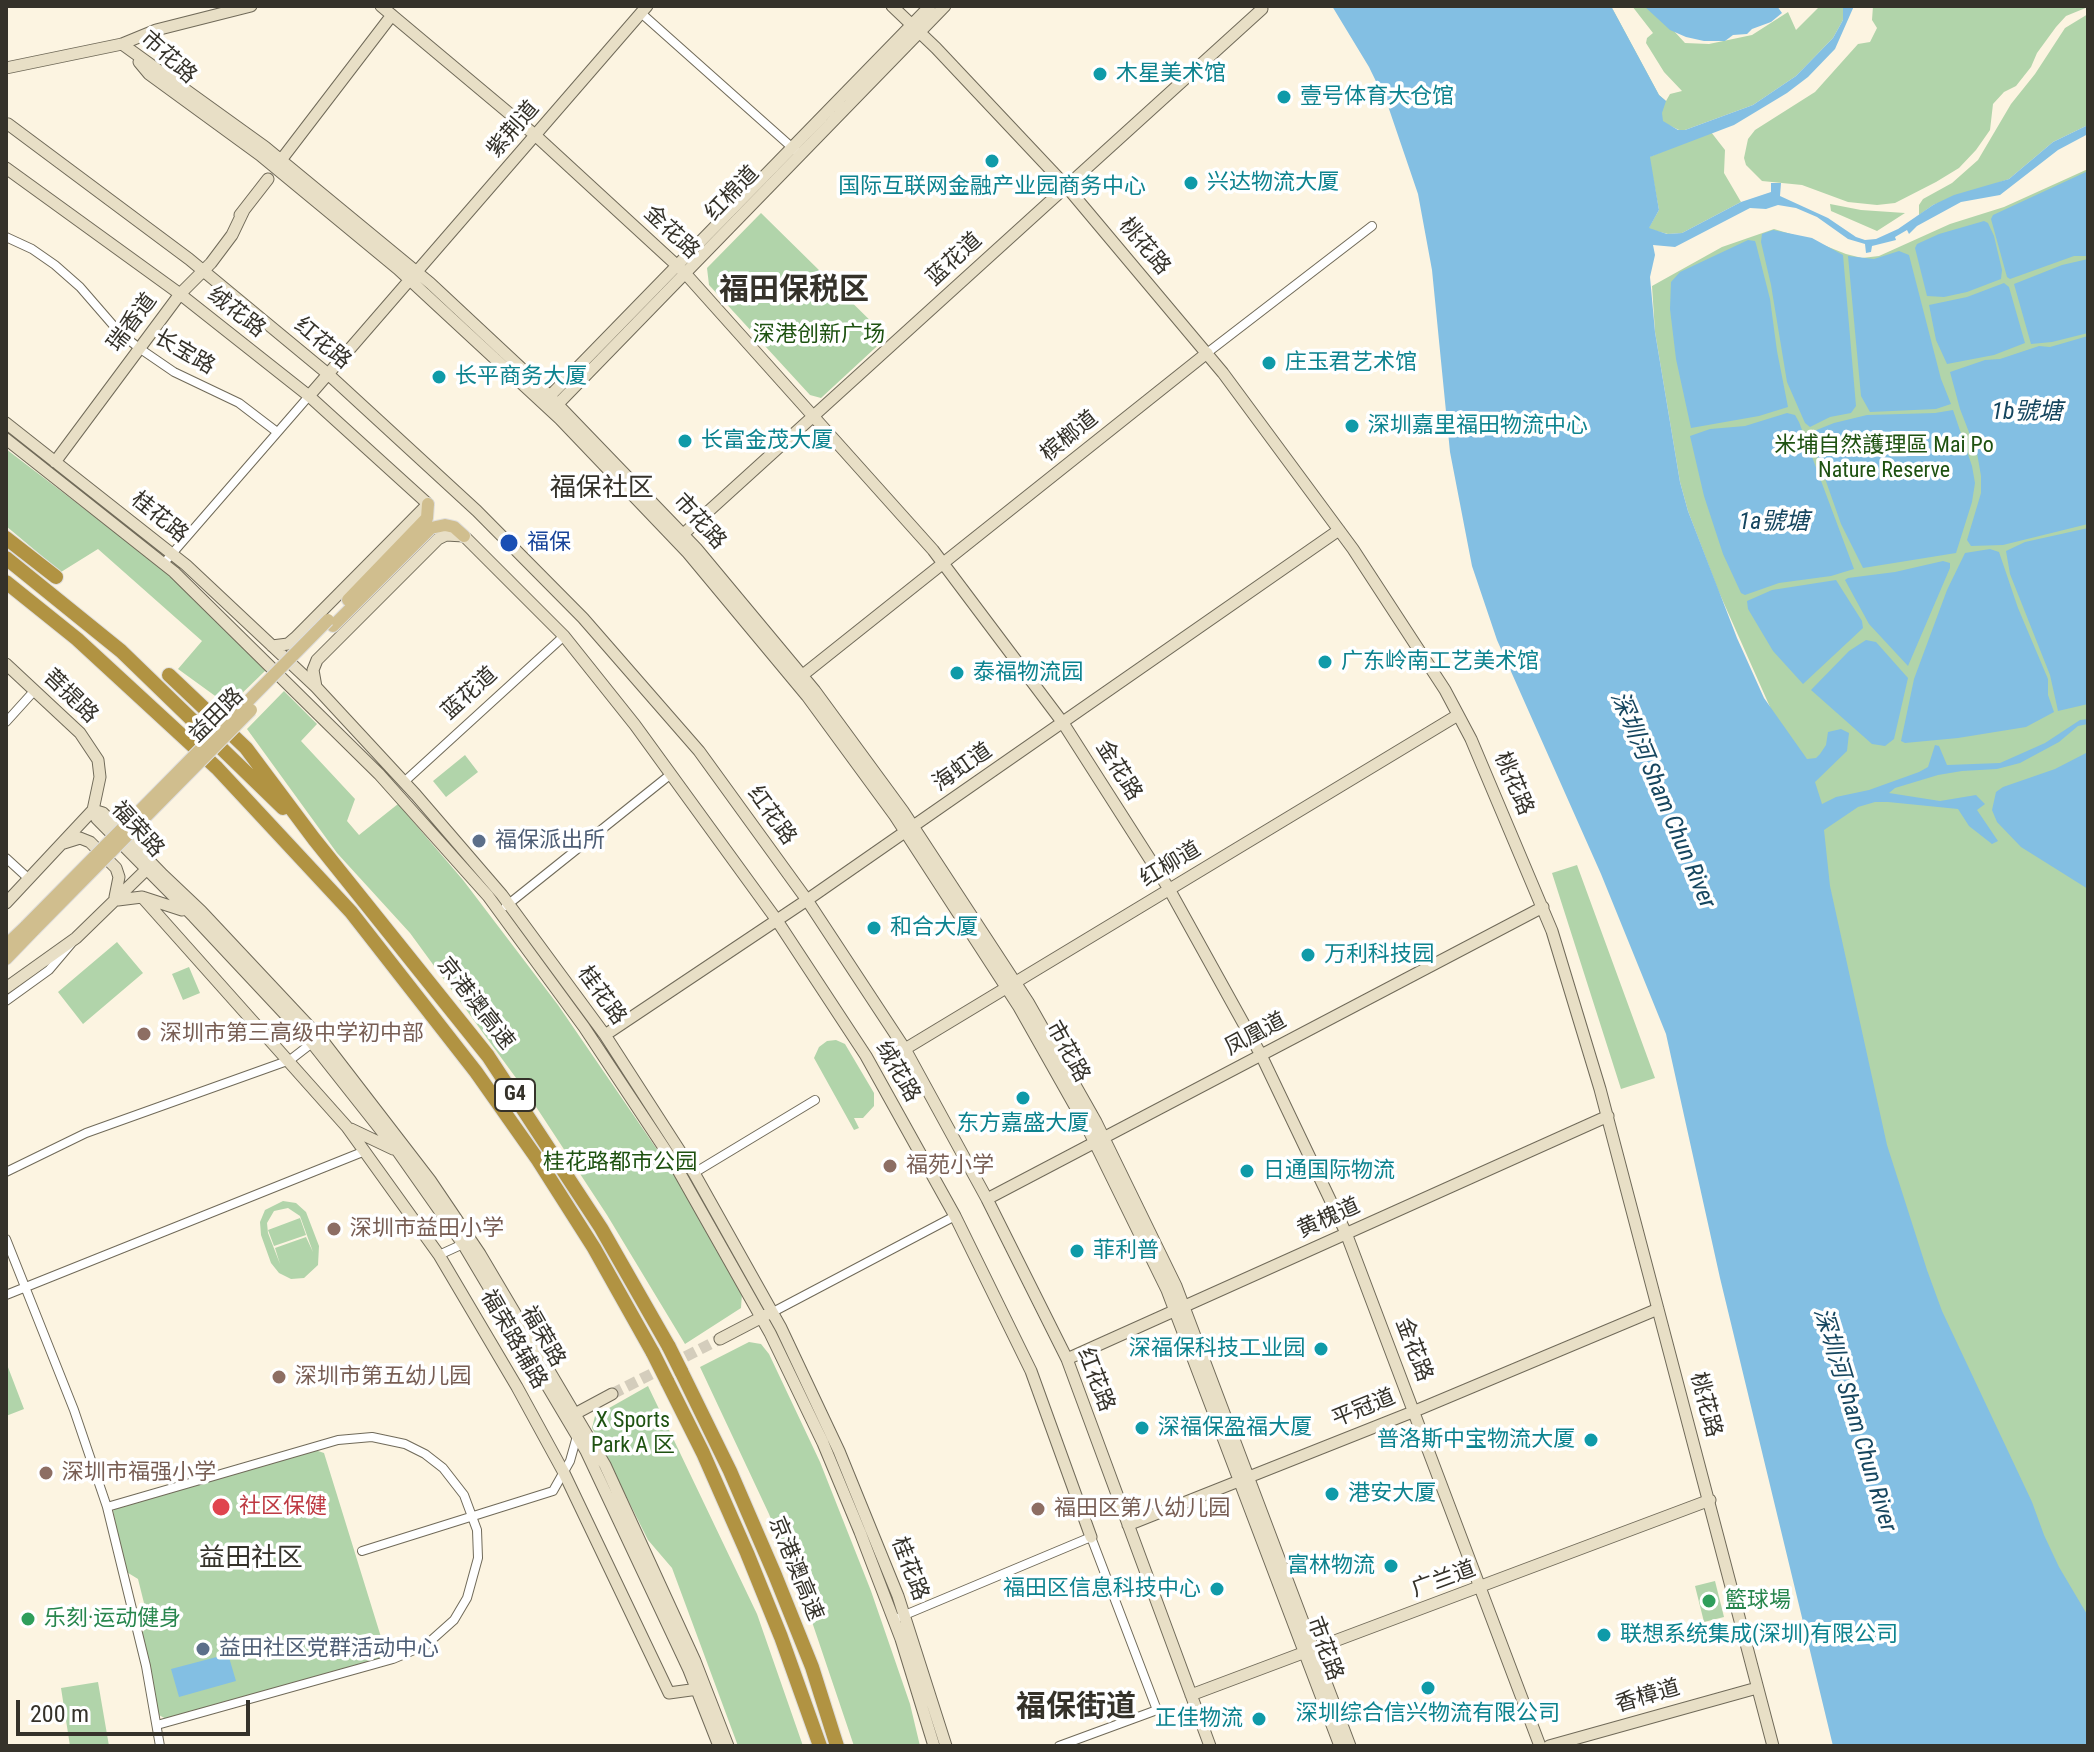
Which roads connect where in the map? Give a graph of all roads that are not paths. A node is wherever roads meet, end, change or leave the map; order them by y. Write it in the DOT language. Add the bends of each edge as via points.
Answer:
graph roads {
  1 [pos="251,6"];
  2 [pos="381,6"];
  3 [pos="892,6"];
  4 [pos="930,6"];
  5 [pos="945,6"];
  6 [pos="1262,9"];
  7 [pos="644,10"];
  8 [pos="392,15"];
  9 [pos="916,28"];
  10 [pos="122,44"];
  11 [pos="6,68"];
  12 [pos="7,125"];
  13 [pos="535,135"];
  14 [pos="796,151"];
  15 [pos="278,164"];
  16 [pos="6,168"];
  17 [pos="268,179"];
  18 [pos="1066,186"];
  19 [pos="244,210"];
  20 [pos="1372,226"];
  21 [pos="6,237"];
  22 [pos="189,259"];
  23 [pos="681,269"];
  24 [pos="203,271"];
  25 [pos="413,276"];
  26 [pos="180,294"];
  27 [pos="139,348"];
  28 [pos="1207,353"];
  29 [pos="328,374"];
  30 [pos="309,396"];
  31 [pos="551,403"];
  32 [pos="815,415"];
  33 [pos="6,423"];
  34 [pos="277,432"];
  35 [pos="6,439"];
  36 [pos="55,462"];
  37 [pos="428,504"];
  38 [pos="1339,530"];
  39 [pos="464,536"];
  40 [pos="680,537"];
  41 [pos="6,538"];
  42 [pos="172,554"];
  43 [pos="6,558"];
  44 [pos="944,562"];
  45 [pos="164,563"];
  46 [pos="56,577"];
  47 [pos="6,584"];
  48 [pos="330,623"];
  49 [pos="564,636"];
  50 [pos="295,638"];
  51 [pos="272,646"];
  52 [pos="317,660"];
  53 [pos="6,664"];
  54 [pos="169,675"];
  55 [pos="799,678"];
  56 [pos="316,687"];
  57 [pos="35,690"];
  58 [pos="1458,715"];
  59 [pos="6,722"];
  60 [pos="1063,723"];
  61 [pos="671,774"];
  62 [pos="404,782"];
  63 [pos="93,810"];
  64 [pos="910,829"];
  65 [pos="314,839"];
  66 [pos="63,843"];
  67 [pos="6,858"];
  68 [pos="149,867"];
  69 [pos="29,879"];
  70 [pos="1169,889"];
  71 [pos="142,897"];
  72 [pos="807,900"];
  73 [pos="114,902"];
  74 [pos="6,903"];
  75 [pos="504,907"];
  76 [pos="1543,907"];
  77 [pos="194,917"];
  78 [pos="776,919"];
  79 [pos="30,928"];
  80 [pos="76,938"];
  81 [pos="6,945"];
  82 [pos="6,959"];
  83 [pos="1011,985"];
  84 [pos="6,988"];
  85 [pos="6,1001"];
  86 [pos="605,1035"];
  87 [pos="312,1043"];
  88 [pos="905,1049"];
  89 [pos="1261,1055"];
  90 [pos="290,1060"];
  91 [pos="815,1100"];
  92 [pos="1608,1116"];
  93 [pos="347,1127"];
  94 [pos="1099,1140"];
  95 [pos="365,1151"];
  96 [pos="399,1153"];
  97 [pos="6,1172"];
  98 [pos="694,1173"];
  99 [pos="987,1199"];
  100 [pos="955,1216"];
  101 [pos="1346,1233"];
  102 [pos="6,1239"];
  103 [pos="463,1244"];
  104 [pos="439,1255"];
  105 [pos="26,1287"];
  106 [pos="6,1295"];
  107 [pos="1180,1308"];
  108 [pos="1658,1309"];
  109 [pos="767,1315"];
  110 [pos="720,1339"];
  111 [pos="1067,1359"];
  112 [pos="612,1394"];
  113 [pos="1415,1411"];
  114 [pos="571,1416"];
  115 [pos="577,1435"];
  116 [pos="564,1473"];
  117 [pos="1245,1479"];
  118 [pos="1710,1500"];
  119 [pos="107,1507"];
  120 [pos="473,1516"];
  121 [pos="1128,1525"];
  122 [pos="1091,1537"];
  123 [pos="362,1551"];
  124 [pos="1482,1588"];
  125 [pos="900,1617"];
  126 [pos="1309,1651"];
  127 [pos="1757,1688"];
  128 [pos="698,1689"];
  129 [pos="1191,1695"];
  130 [pos="157,1725"];
  131 [pos="160,1746"];
  132 [pos="719,1746"];
  133 [pos="728,1746"];
  134 [pos="820,1746"];
  135 [pos="837,1746"];
  136 [pos="934,1746"];
  137 [pos="946,1746"];
  138 [pos="1059,1746"];
  139 [pos="1210,1746"];
  140 [pos="1340,1746"];
  141 [pos="1350,1746"];
  142 [pos="1540,1746"];
  143 [pos="1549,1746"];
  144 [pos="1773,1746"];
  1 -- 10 [label="street"];
  2 -- 8 [label="street, 金花路"];
  3 -- 9 [label="street, 桃花路"];
  4 -- 9 [label="street, 红棉道"];
  5 -- 9 [label="street, 红棉道"];
  6 -- 18 [label="street, 蓝花道"];
  7 -- 13 [label="street, 紫荆道"];
  7 -- 14 [label="street"];
  8 -- 13 [label="street, 金花路"];
  8 -- 15 [label="street"];
  9 -- 14 [label="street, 红棉道"];
  9 -- 18 [label="street, 桃花路"];
  10 -- 11 [label="street"];
  10 -- 15 [label="street, 市花路"];
  12 -- 22 [label="street, 红花路"];
  13 -- 23 [label="street, 金花路"];
  13 -- 25 [label="street, 紫荆道"];
  14 -- 23 [label="street, 红棉道"];
  15 -- 25 [label="street, 市花路"];
  16 -- 26 [label="street, 绒花路"];
  17 -- 19 [label="street, 瑞香道"];
  18 -- 28 [label="street, 桃花路"];
  18 -- 32 [label="street, 蓝花道"];
  19 -- 22 [label="street, 瑞香道" via="205,257"];
  19 -- 24 [label="street, 瑞香道"];
  20 -- 28 [label="street, 槟榔道"];
  21 -- 27 [label="street, 长宝路" via="55,265"];
  22 -- 24 [label="street, 红花路"];
  23 -- 31 [label="street, 红棉道"];
  23 -- 32 [label="street, 金花路"];
  24 -- 26 [label="street, 瑞香道"];
  24 -- 29 [label="street, 红花路"];
  25 -- 29 [label="street, 紫荆道"];
  25 -- 31 [label="street, 市花路"];
  26 -- 27 [label="street, 瑞香道"];
  26 -- 30 [label="street, 绒花路"];
  27 -- 34 [label="street, 长宝路" via="174,372 239,403"];
  27 -- 36 [label="street, 瑞香道"];
  28 -- 38 [label="street, 桃花路"];
  28 -- 44 [label="street, 槟榔道"];
  29 -- 30 [label="street, 紫荆道"];
  29 -- 72 [label="street, 红花路" via="477,511 583,618 699,751"];
  30 -- 34 [label="street"];
  30 -- 37 [label="street, 绒花路"];
  31 -- 40 [label="street, 市花路"];
  32 -- 40 [label="street, 蓝花道"];
  32 -- 44 [label="street, 金花路"];
  33 -- 36 [label="street, 桂花路"];
  34 -- 42 [label="street"];
  35 -- 45 [label="street, 桂花路"];
  36 -- 42 [label="street, 桂花路"];
  37 -- 48 [label="main road, 益田路" via="427,518"];
  37 -- 50 [label="street"];
  38 -- 58 [label="street, 桃花路"];
  38 -- 60 [label="street, 海虹道"];
  39 -- 48 [label="main road, 益田路" via="454,527 431,528"];
  39 -- 49 [label="street, 绒花路"];
  39 -- 52 [label="street" via="438,539"];
  40 -- 55 [label="street, 市花路"];
  41 -- 46 [label="highway"];
  42 -- 45 [label="street"];
  42 -- 51 [label="street, 桂花路"];
  43 -- 65 [label="highway, G4" via="121,651"];
  44 -- 55 [label="street, 槟榔道"];
  44 -- 60 [label="street, 金花路"];
  45 -- 75 [label="street, 桂花路" via="379,774"];
  47 -- 134 [label="highway, 京港澳高速 / G4, bridge" via="41,608 207,758 317,874 476,1072 594,1248 653,1353 747,1553"];
  48 -- 79 [label="main road, 益田路, bridge"];
  49 -- 61 [label="street, 绒花路"];
  49 -- 62 [label="street, 蓝花道"];
  50 -- 51 [label="street"];
  50 -- 52 [label="street" via="297,647"];
  51 -- 56 [label="street, 桂花路"];
  52 -- 56 [label="street"];
  53 -- 57 [label="street, 菩提路"];
  54 -- 65 [label="highway" via="246,748"];
  55 -- 64 [label="street, 市花路"];
  56 -- 62 [label="street, 桂花路"];
  57 -- 59 [label="street"];
  57 -- 63 [label="street, 菩提路" via="80,733 98,760"];
  58 -- 70 [label="street, 红柳道"];
  58 -- 76 [label="street, 桃花路"];
  60 -- 64 [label="street, 海虹道"];
  60 -- 70 [label="street, 金花路"];
  61 -- 75 [label="street"];
  61 -- 78 [label="street, 绒花路"];
  62 -- 75 [label="street, 桂花路"];
  63 -- 66 [label="street"];
  63 -- 68 [label="street, 福荣路"];
  64 -- 72 [label="street, 海虹道"];
  64 -- 83 [label="street, 市花路"];
  65 -- 135 [label="highway, 京港澳高速 / G4, bridge" via="488,1056 601,1228 669,1347 730,1471 812,1667"];
  66 -- 69 [label="street"];
  66 -- 73 [label="street" via="80,838 90,842 116,868 119,890"];
  67 -- 69 [label="street"];
  68 -- 73 [label="street"];
  68 -- 77 [label="street, 福荣路"];
  68 -- 114 [label="street, 福荣路" via="248,960 357,1082 480,1254"];
  69 -- 74 [label="street"];
  70 -- 83 [label="street, 红柳道"];
  70 -- 89 [label="street, 金花路"];
  71 -- 73 [label="street"];
  71 -- 77 [label="street"];
  71 -- 90 [label="street, 福荣路辅路"];
  72 -- 78 [label="street, 海虹道"];
  72 -- 88 [label="street, 红花路"];
  73 -- 80 [label="street"];
  75 -- 86 [label="street, 桂花路"];
  75 -- 109 [label="street, 桂花路" via="674,1163"];
  76 -- 89 [label="street, 凤凰道"];
  76 -- 92 [label="street, 桃花路"];
  77 -- 87 [label="street, 福荣路"];
  78 -- 86 [label="street, 海虹道"];
  78 -- 100 [label="street, 绒花路" via="866,1056"];
  79 -- 81 [label="main road, 益田路"];
  79 -- 82 [label="main road, 益田路"];
  80 -- 84 [label="street"];
  80 -- 85 [label="street" via="49,970"];
  83 -- 88 [label="street, 红柳道"];
  83 -- 94 [label="street, 市花路"];
  86 -- 98 [label="street, 桂花路"];
  87 -- 90 [label="street"];
  87 -- 96 [label="street, 福荣路"];
  88 -- 99 [label="street, 红花路"];
  89 -- 94 [label="street, 凤凰道"];
  89 -- 101 [label="street, 金花路"];
  90 -- 93 [label="street, 福荣路辅路"];
  90 -- 97 [label="street" via="86,1133"];
  91 -- 98 [label="street"];
  92 -- 101 [label="street, 黄槐道"];
  92 -- 108 [label="street, 桃花路"];
  93 -- 95 [label="street, 福荣路辅路"];
  93 -- 96 [label="street"];
  94 -- 99 [label="street, 凤凰道"];
  94 -- 107 [label="street, 市花路"];
  95 -- 104 [label="street, 福荣路辅路"];
  95 -- 105 [label="street"];
  96 -- 103 [label="street, 福荣路"];
  98 -- 109 [label="street, 桂花路"];
  99 -- 111 [label="street, 红花路"];
  100 -- 109 [label="street"];
  100 -- 122 [label="street, 绒花路" via="1031,1371"];
  101 -- 107 [label="street, 黄槐道"];
  101 -- 113 [label="street, 金花路"];
  102 -- 105 [label="street"];
  103 -- 104 [label="street"];
  103 -- 114 [label="street, 福荣路"];
  104 -- 116 [label="street, 福荣路辅路"];
  105 -- 106 [label="street"];
  105 -- 119 [label="street"];
  107 -- 111 [label="street, 黄槐道"];
  107 -- 117 [label="street, 市花路"];
  108 -- 113 [label="street, 平冠道"];
  108 -- 118 [label="street, 桃花路"];
  109 -- 110 [label="street"];
  109 -- 125 [label="street, 桂花路" via="839,1451"];
  111 -- 121 [label="street, 红花路"];
  112 -- 114 [label="street"];
  113 -- 117 [label="street, 平冠道"];
  113 -- 124 [label="street, 金花路"];
  114 -- 115 [label="street, 福荣路"];
  114 -- 133 [label="street, 福荣路" via="610,1476"];
  115 -- 116 [label="street"];
  115 -- 128 [label="street, 福荣路"];
  116 -- 120 [label="street" via="553,1491"];
  116 -- 128 [label="street, 福荣路辅路" via="669,1693"];
  117 -- 121 [label="street, 平冠道"];
  117 -- 126 [label="street, 市花路"];
  118 -- 124 [label="street, 广兰道"];
  118 -- 127 [label="street, 桃花路"];
  119 -- 120 [label="street" via="338,1440 372,1437 405,1444 435,1461 458,1485"];
  119 -- 130 [label="street"];
  120 -- 123 [label="street"];
  120 -- 130 [label="street" via="478,1544 473,1585 454,1620 426,1645 393,1659"];
  121 -- 129 [label="street, 红花路"];
  122 -- 125 [label="street"];
  122 -- 138 [label="street, 绒花路" via="1157,1710"];
  124 -- 126 [label="street, 广兰道"];
  124 -- 142 [label="street, 金花路"];
  125 -- 136 [label="street, 桂花路"];
  125 -- 137 [label="street, 桂花路"];
  126 -- 129 [label="street, 广兰道"];
  126 -- 140 [label="street, 市花路"];
  126 -- 141 [label="street, 市花路"];
  127 -- 143 [label="street, 香樟道"];
  127 -- 144 [label="street, 桃花路"];
  128 -- 132 [label="street, 福荣路"];
  129 -- 139 [label="street, 红花路"];
  130 -- 131 [label="street"];
}
